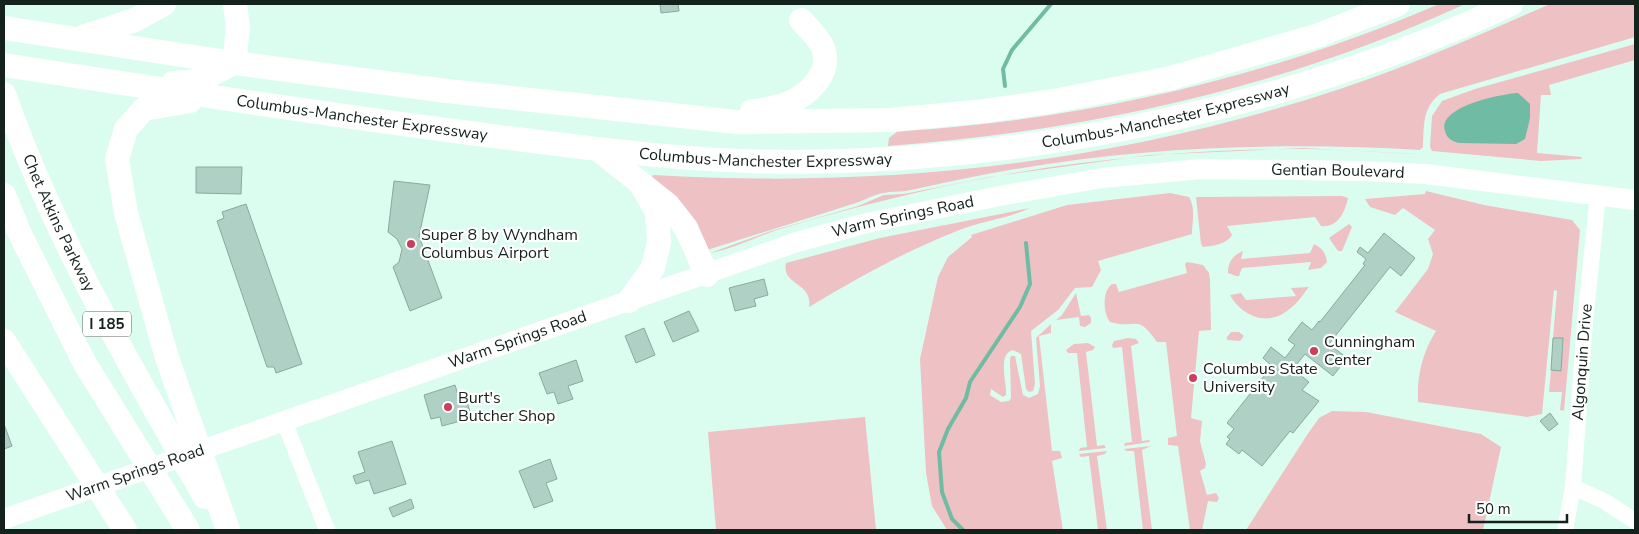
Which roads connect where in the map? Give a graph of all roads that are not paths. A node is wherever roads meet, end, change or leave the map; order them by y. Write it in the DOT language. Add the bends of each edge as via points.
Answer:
graph roads {
  1 [pos="164,4"];
  2 [pos="234,4"];
  3 [pos="1398,4"];
  4 [pos="1511,4"];
  5 [pos="801,20"];
  6 [pos="4,28"];
  7 [pos="78,38"];
  8 [pos="234,63"];
  9 [pos="4,65"];
  10 [pos="134,85"];
  11 [pos="215,97"];
  12 [pos="6,101"];
  13 [pos="700,118"];
  14 [pos="599,150"];
  15 [pos="640,182"];
  16 [pos="1039,189"];
  17 [pos="4,195"];
  18 [pos="1598,195"];
  19 [pos="1635,200"];
  20 [pos="707,275"];
  21 [pos="629,301"];
  22 [pos="4,341"];
  23 [pos="284,421"];
  24 [pos="1573,487"];
  25 [pos="4,519"];
  26 [pos="1635,521"];
  27 [pos="125,530"];
  28 [pos="188,530"];
  29 [pos="224,530"];
  30 [pos="228,530"];
  31 [pos="327,530"];
  32 [pos="1565,530"];
  1 -- 7 [label="highway" via="135,20"];
  2 -- 8 [label="highway" via="238,28"];
  3 -- 13 [label="highway, Columbus-Manchester Expressway" via="1316,36 1171,78 1054,101 985,112 890,120 736,122"];
  4 -- 14 [label="highway, Columbus-Manchester Expressway" via="1470,23 1332,74 1185,116 1077,138 928,155 791,162"];
  5 -- 13 [label="highway" via="823,47 826,64 818,80 802,96 762,110"];
  6 -- 7 [label="highway, Columbus-Manchester Expressway"];
  7 -- 8 [label="highway, Columbus-Manchester Expressway"];
  8 -- 10 [label="highway" via="198,81"];
  8 -- 13 [label="highway, Columbus-Manchester Expressway" via="447,91"];
  9 -- 10 [label="highway, Columbus-Manchester Expressway"];
  10 -- 11 [label="highway, Columbus-Manchester Expressway"];
  11 -- 14 [label="highway, Columbus-Manchester Expressway" via="363,120"];
  11 -- 30 [label="highway" via="144,109 126,129 117,159 126,213 167,358"];
  12 -- 29 [label="highway, Chet Atkins Parkway / I 185" via="51,208 112,334"];
  14 -- 15 [label="highway"];
  15 -- 20 [label="highway" via="668,205 686,228"];
  15 -- 21 [label="highway" via="657,212 659,242 653,268"];
  16 -- 18 [label="main road, Gentian Boulevard" via="1102,178 1202,169 1424,174"];
  16 -- 20 [label="main road, Warm Springs Road" via="867,223 797,242"];
  17 -- 28 [label="highway, I 185" via="84,362"];
  18 -- 19 [label="main road, Gentian Boulevard"];
  18 -- 24 [label="street, Algonquin Drive"];
  20 -- 21 [label="main road, Warm Springs Road"];
  21 -- 23 [label="main road, Warm Springs Road"];
  22 -- 27 [label="highway"];
  23 -- 25 [label="main road, Warm Springs Road"];
  23 -- 31 [label="street"];
  24 -- 26 [label="street" via="1604,501"];
  24 -- 32 [label="street, Algonquin Drive"];
}
